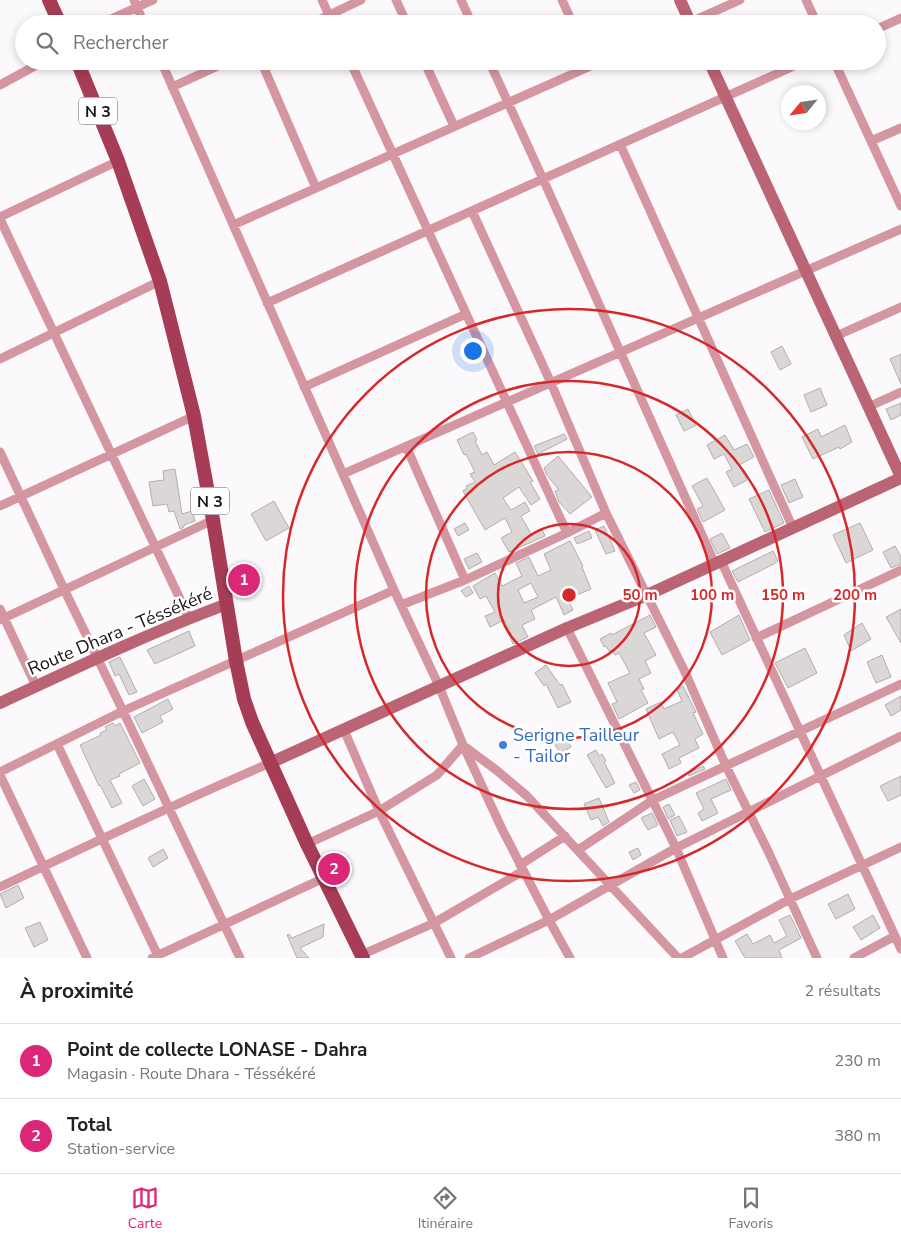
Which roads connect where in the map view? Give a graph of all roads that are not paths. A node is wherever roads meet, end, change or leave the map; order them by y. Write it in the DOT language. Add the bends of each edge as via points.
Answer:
graph roads {
  1 [pos="49,0"];
  2 [pos="153,0"];
  3 [pos="322,0"];
  4 [pos="361,0"];
  5 [pos="396,0"];
  6 [pos="461,0"];
  7 [pos="562,0"];
  8 [pos="680,0"];
  9 [pos="740,0"];
  10 [pos="806,0"];
  11 [pos="135,4"];
  12 [pos="56,15"];
  13 [pos="116,15"];
  14 [pos="329,15"];
  15 [pos="337,15"];
  16 [pos="403,15"];
  17 [pos="468,15"];
  18 [pos="569,15"];
  19 [pos="686,15"];
  20 [pos="707,15"];
  21 [pos="813,15"];
  22 [pos="901,18"];
  23 [pos="886,25"];
  24 [pos="28,70"];
  25 [pos="81,70"];
  26 [pos="165,70"];
  27 [pos="209,70"];
  28 [pos="264,70"];
  29 [pos="354,70"];
  30 [pos="428,70"];
  31 [pos="493,70"];
  32 [pos="576,70"];
  33 [pos="713,70"];
  34 [pos="785,70"];
  35 [pos="838,70"];
  36 [pos="0,85"];
  37 [pos="172,87"];
  38 [pos="725,97"];
  39 [pos="508,103"];
  40 [pos="454,126"];
  41 [pos="901,128"];
  42 [pos="871,141"];
  43 [pos="620,144"];
  44 [pos="393,154"];
  45 [pos="118,162"];
  46 [pos="543,179"];
  47 [pos="316,188"];
  48 [pos="901,206"];
  49 [pos="472,211"];
  50 [pos="0,218"];
  51 [pos="233,225"];
  52 [pos="901,229"];
  53 [pos="428,231"];
  54 [pos="806,271"];
  55 [pos="160,281"];
  56 [pos="268,303"];
  57 [pos="901,307"];
  58 [pos="466,314"];
  59 [pos="698,318"];
  60 [pos="54,333"];
  61 [pos="836,336"];
  62 [pos="620,352"];
  63 [pos="0,359"];
  64 [pos="551,383"];
  65 [pos="304,387"];
  66 [pos="901,392"];
  67 [pos="507,402"];
  68 [pos="868,407"];
  69 [pos="194,416"];
  70 [pos="406,446"];
  71 [pos="0,452"];
  72 [pos="111,454"];
  73 [pos="343,474"];
  74 [pos="901,477"];
  75 [pos="20,496"];
  76 [pos="0,506"];
  77 [pos="606,513"];
  78 [pos="213,520"];
  79 [pos="793,528"];
  80 [pos="567,533"];
  81 [pos="155,547"];
  82 [pos="718,563"];
  83 [pos="901,570"];
  84 [pos="465,580"];
  85 [pos="64,589"];
  86 [pos="394,590"];
  87 [pos="647,595"];
  88 [pos="227,604"];
  89 [pos="401,604"];
  90 [pos="1,616"];
  91 [pos="189,618"];
  92 [pos="567,628"];
  93 [pos="756,638"];
  94 [pos="97,658"];
  95 [pos="236,661"];
  96 [pos="901,684"];
  97 [pos="36,686"];
  98 [pos="439,686"];
  99 [pos="0,702"];
  100 [pos="123,711"];
  101 [pos="344,730"];
  102 [pos="800,731"];
  103 [pos="901,736"];
  104 [pos="57,744"];
  105 [pos="463,745"];
  106 [pos="270,763"];
  107 [pos="726,766"];
  108 [pos="0,773"];
  109 [pos="820,776"];
  110 [pos="653,800"];
  111 [pos="168,807"];
  112 [pos="379,811"];
  113 [pos="749,812"];
  114 [pos="565,836"];
  115 [pos="102,839"];
  116 [pos="307,844"];
  117 [pos="901,847"];
  118 [pos="676,848"];
  119 [pos="578,850"];
  120 [pos="862,865"];
  121 [pos="43,866"];
  122 [pos="522,868"];
  123 [pos="324,878"];
  124 [pos="611,885"];
  125 [pos="0,887"];
  126 [pos="790,899"];
  127 [pos="549,920"];
  128 [pos="434,923"];
  129 [pos="224,924"];
  130 [pos="714,940"];
  131 [pos="898,941"];
  132 [pos="157,957"];
  133 [pos="362,957"];
  134 [pos="86,958"];
  135 [pos="240,958"];
  136 [pos="451,958"];
  137 [pos="469,958"];
  138 [pos="570,958"];
  139 [pos="680,958"];
  140 [pos="722,958"];
  141 [pos="817,958"];
  142 [pos="854,958"];
  1 -- 12 [label="main road"];
  2 -- 11 [label="street"];
  3 -- 14 [label="street"];
  4 -- 15 [label="street"];
  5 -- 16 [label="street"];
  6 -- 17 [label="street"];
  7 -- 18 [label="street"];
  8 -- 19 [label="street"];
  9 -- 20 [label="street"];
  10 -- 21 [label="street"];
  11 -- 13 [label="street"];
  22 -- 23 [label="street"];
  24 -- 36 [label="street"];
  25 -- 45 [label="main road, N 3"];
  26 -- 37 [label="street"];
  27 -- 37 [label="street"];
  28 -- 47 [label="street"];
  29 -- 44 [label="street"];
  30 -- 40 [label="street"];
  31 -- 39 [label="street"];
  32 -- 39 [label="street"];
  33 -- 38 [label="street"];
  34 -- 38 [label="street"];
  35 -- 42 [label="street"];
  37 -- 51 [label="street"];
  38 -- 43 [label="street"];
  38 -- 54 [label="street"];
  39 -- 40 [label="street"];
  39 -- 46 [label="street"];
  40 -- 44 [label="street"];
  41 -- 42 [label="street"];
  42 -- 48 [label="street"];
  43 -- 46 [label="street"];
  43 -- 59 [label="street"];
  44 -- 47 [label="street"];
  44 -- 53 [label="street"];
  45 -- 50 [label="street"];
  45 -- 55 [label="main road, N 3"];
  46 -- 49 [label="street"];
  46 -- 62 [label="street"];
  47 -- 51 [label="street"];
  49 -- 53 [label="street"];
  49 -- 64 [label="street"];
  50 -- 60 [label="street"];
  51 -- 56 [label="street"];
  52 -- 54 [label="street"];
  53 -- 56 [label="street"];
  53 -- 58 [label="street"];
  54 -- 59 [label="street"];
  54 -- 61 [label="street"];
  55 -- 60 [label="street"];
  55 -- 69 [label="main road, N 3"];
  56 -- 65 [label="street"];
  57 -- 61 [label="street"];
  58 -- 65 [label="street"];
  58 -- 67 [label="street"];
  59 -- 62 [label="street"];
  59 -- 79 [label="street"];
  60 -- 63 [label="street"];
  60 -- 72 [label="street"];
  61 -- 68 [label="street"];
  62 -- 64 [label="street"];
  62 -- 82 [label="street"];
  64 -- 67 [label="street"];
  64 -- 77 [label="street"];
  65 -- 73 [label="street"];
  66 -- 68 [label="street"];
  67 -- 70 [label="street"];
  67 -- 80 [label="street"];
  68 -- 74 [label="street"];
  69 -- 72 [label="street"];
  69 -- 78 [label="main road, N 3"];
  70 -- 73 [label="street"];
  70 -- 84 [label="street"];
  71 -- 75 [label="street"];
  72 -- 75 [label="street"];
  72 -- 81 [label="street"];
  73 -- 86 [label="street"];
  74 -- 79 [label="street"];
  75 -- 76 [label="street"];
  75 -- 85 [label="street"];
  77 -- 80 [label="street"];
  77 -- 87 [label="street"];
  78 -- 81 [label="street"];
  78 -- 88 [label="main road, N 3"];
  79 -- 82 [label="street"];
  80 -- 84 [label="street"];
  81 -- 85 [label="street"];
  81 -- 91 [label="street"];
  82 -- 87 [label="street"];
  82 -- 93 [label="street"];
  83 -- 93 [label="street"];
  84 -- 89 [label="street"];
  85 -- 90 [label="street"];
  85 -- 94 [label="street"];
  86 -- 89 [label="street"];
  86 -- 95 [label="street"];
  87 -- 92 [label="street"];
  87 -- 107 [label="street"];
  88 -- 91 [label="street, Route Dhara - Téssékéré"];
  88 -- 95 [label="main road, N 3"];
  89 -- 98 [label="street"];
  90 -- 97 [label="street"];
  91 -- 94 [label="street, Route Dhara - Téssékéré"];
  92 -- 98 [label="street"];
  92 -- 110 [label="street"];
  93 -- 102 [label="street"];
  94 -- 97 [label="street, Route Dhara - Téssékéré"];
  94 -- 100 [label="street"];
  95 -- 100 [label="street"];
  95 -- 106 [label="main road, N 3" via="244,700"];
  96 -- 102 [label="street"];
  97 -- 99 [label="street, Route Dhara - Téssékéré"];
  98 -- 101 [label="street"];
  98 -- 105 [label="street"];
  100 -- 104 [label="street"];
  100 -- 111 [label="street"];
  101 -- 106 [label="street"];
  101 -- 112 [label="street"];
  102 -- 107 [label="street"];
  102 -- 109 [label="street"];
  103 -- 109 [label="street"];
  104 -- 108 [label="street"];
  104 -- 115 [label="street"];
  105 -- 112 [label="street" via="437,775"];
  105 -- 114 [label="street" via="511,781"];
  105 -- 122 [label="street"];
  106 -- 111 [label="street"];
  106 -- 116 [label="main road, N 3"];
  107 -- 110 [label="street"];
  107 -- 113 [label="street"];
  108 -- 121 [label="street"];
  109 -- 113 [label="street"];
  109 -- 120 [label="street"];
  110 -- 118 [label="street"];
  110 -- 119 [label="street"];
  111 -- 115 [label="street"];
  111 -- 129 [label="street"];
  112 -- 116 [label="street"];
  112 -- 128 [label="street"];
  113 -- 118 [label="street"];
  113 -- 126 [label="street"];
  114 -- 119 [label="street"];
  114 -- 122 [label="street"];
  115 -- 121 [label="street"];
  115 -- 132 [label="street"];
  116 -- 123 [label="main road, N 3"];
  117 -- 120 [label="street"];
  118 -- 124 [label="street"];
  118 -- 130 [label="street"];
  119 -- 124 [label="street"];
  120 -- 126 [label="street"];
  120 -- 131 [label="street"];
  121 -- 125 [label="street"];
  121 -- 134 [label="street"];
  122 -- 127 [label="street"];
  122 -- 128 [label="street"];
  123 -- 129 [label="street"];
  123 -- 133 [label="main road, N 3"];
  124 -- 127 [label="street"];
  124 -- 139 [label="street"];
  126 -- 130 [label="street"];
  126 -- 141 [label="street"];
  127 -- 137 [label="street"];
  127 -- 138 [label="street"];
  128 -- 133 [label="street"];
  128 -- 136 [label="street"];
  129 -- 132 [label="street"];
  129 -- 135 [label="street"];
  130 -- 139 [label="street"];
  130 -- 140 [label="street"];
  131 -- 142 [label="street"];
}
